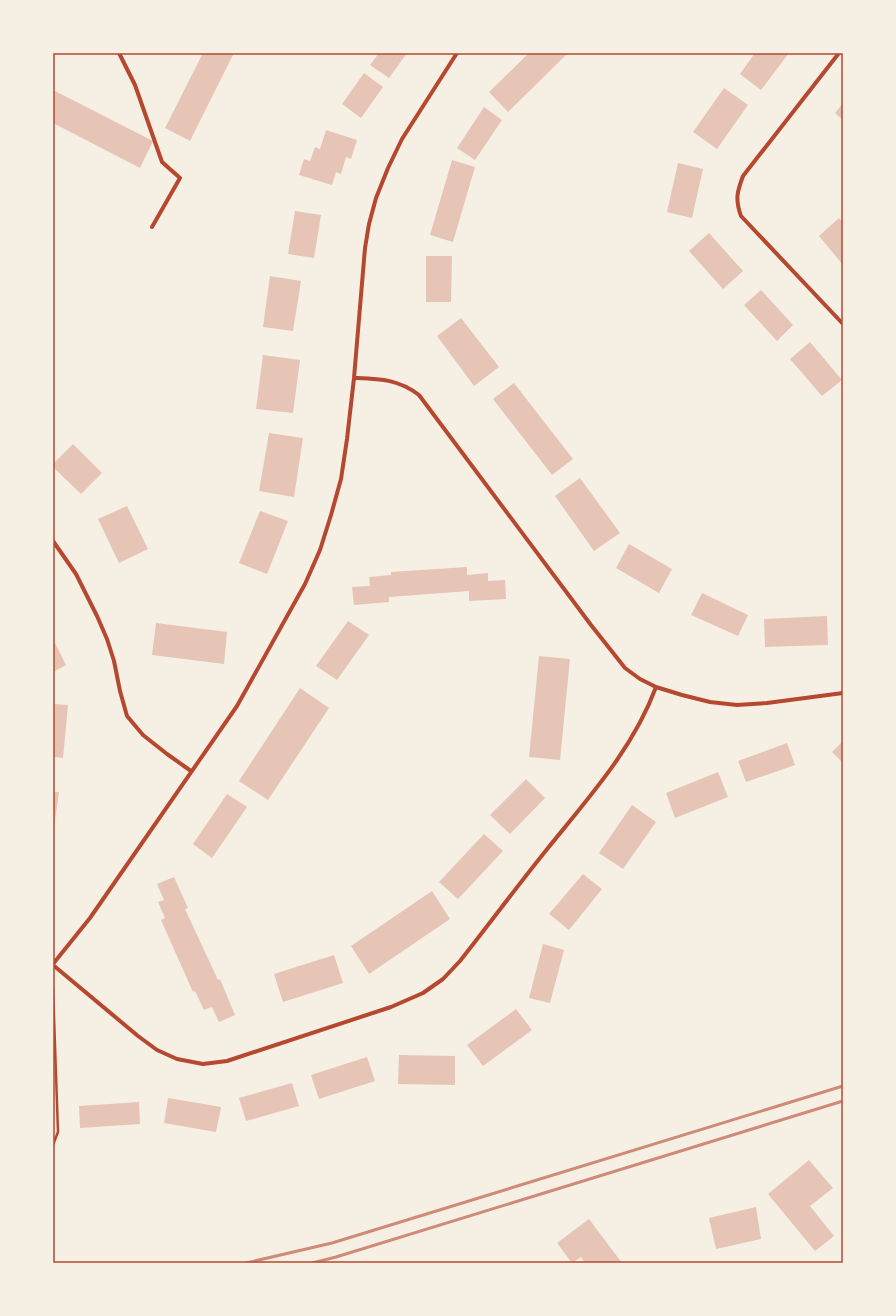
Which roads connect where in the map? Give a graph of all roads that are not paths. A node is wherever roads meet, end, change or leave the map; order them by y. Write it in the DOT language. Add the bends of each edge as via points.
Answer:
graph roads {
  1 [pos="119,53"];
  2 [pos="457,53"];
  3 [pos="839,53"];
  4 [pos="152,227"];
  5 [pos="843,324"];
  6 [pos="354,378"];
  7 [pos="53,541"];
  8 [pos="656,687"];
  9 [pos="843,694"];
  10 [pos="191,771"];
  11 [pos="53,964"];
  1 -- 4 [label="street" via="135,85 162,162 180,178"];
  2 -- 6 [label="street" via="402,139 376,198 365,248"];
  3 -- 5 [label="street" via="743,176 737,192 737,205 741,216"];
  6 -- 8 [label="street" via="395,382 419,395 625,668"];
  6 -- 10 [label="street" via="341,479 320,550 305,584 241,700"];
  7 -- 10 [label="street" via="76,574 107,639 127,716 143,735"];
  8 -- 9 [label="street" via="710,702 737,705"];
  8 -- 11 [label="street" via="636,731 602,781 460,961 443,979 423,993 391,1007 242,1056 203,1064 177,1059 157,1050"];
  10 -- 11 [label="street" via="90,918"];
}
